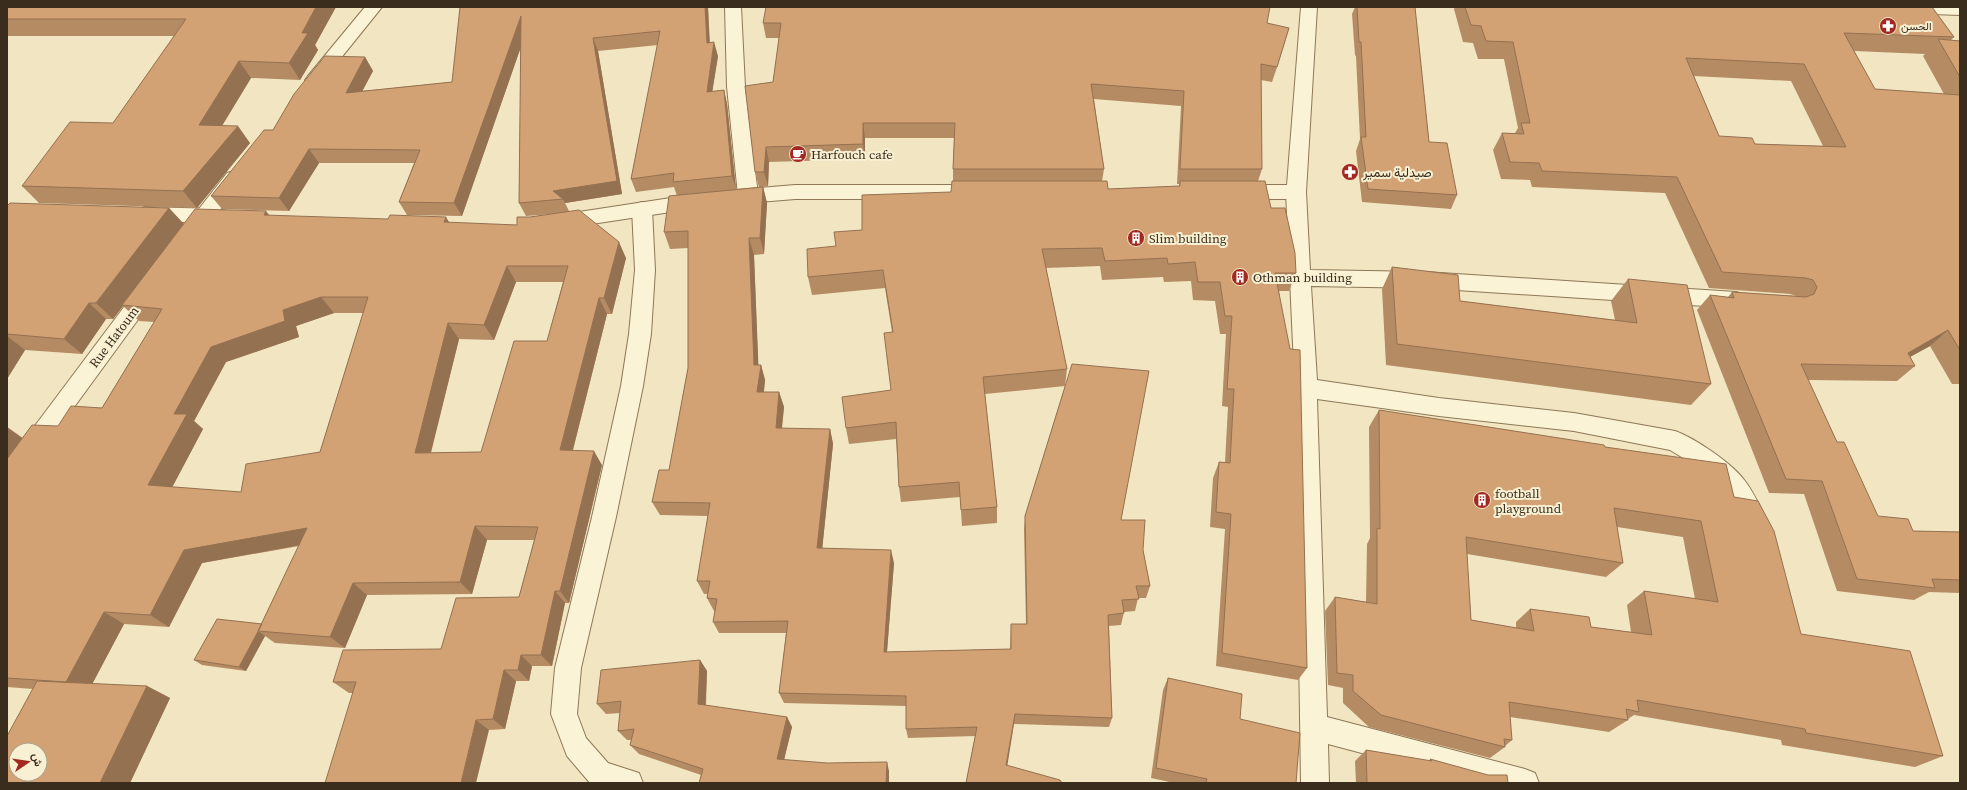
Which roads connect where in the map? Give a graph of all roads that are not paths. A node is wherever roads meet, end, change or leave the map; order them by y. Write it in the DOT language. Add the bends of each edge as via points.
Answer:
graph roads {
  1 [pos="374,7"];
  2 [pos="733,7"];
  3 [pos="1309,7"];
  4 [pos="1895,8"];
  5 [pos="1957,14"];
  6 [pos="304,93"];
  7 [pos="244,166"];
  8 [pos="994,192"];
  9 [pos="1216,192"];
  10 [pos="1296,192"];
  11 [pos="748,195"];
  12 [pos="642,209"];
  13 [pos="125,213"];
  14 [pos="204,216"];
  15 [pos="236,217"];
  16 [pos="538,224"];
  17 [pos="180,247"];
  18 [pos="162,272"];
  19 [pos="1300,278"];
  20 [pos="1751,301"];
  21 [pos="1306,388"];
  22 [pos="7,481"];
  23 [pos="1768,545"];
  24 [pos="1314,727"];
  25 [pos="629,783"];
  26 [pos="1315,783"];
  27 [pos="1525,783"];
  1 -- 6 [label="street"];
  2 -- 11 [label="street" via="736,87"];
  3 -- 10 [label="street"];
  4 -- 5 [label="street"];
  7 -- 14 [label="street"];
  8 -- 11 [label="street" via="795,192"];
  9 -- 10 [label="street"];
  10 -- 19 [label="street"];
  11 -- 12 [label="street"];
  12 -- 16 [label="street"];
  12 -- 25 [label="street" via="645,270 640,334 632,386 568,668 564,714 576,747 600,774"];
  13 -- 14 [label="street"];
  14 -- 15 [label="street"];
  14 -- 17 [label="street"];
  18 -- 22 [label="street, Rue Hatoum"];
  19 -- 20 [label="street" via="1425,280"];
  19 -- 21 [label="street"];
  21 -- 23 [label="street" via="1439,407 1574,422 1675,441 1706,460 1737,488"];
  21 -- 24 [label="street"];
  24 -- 26 [label="street"];
  24 -- 27 [label="street"];
}
